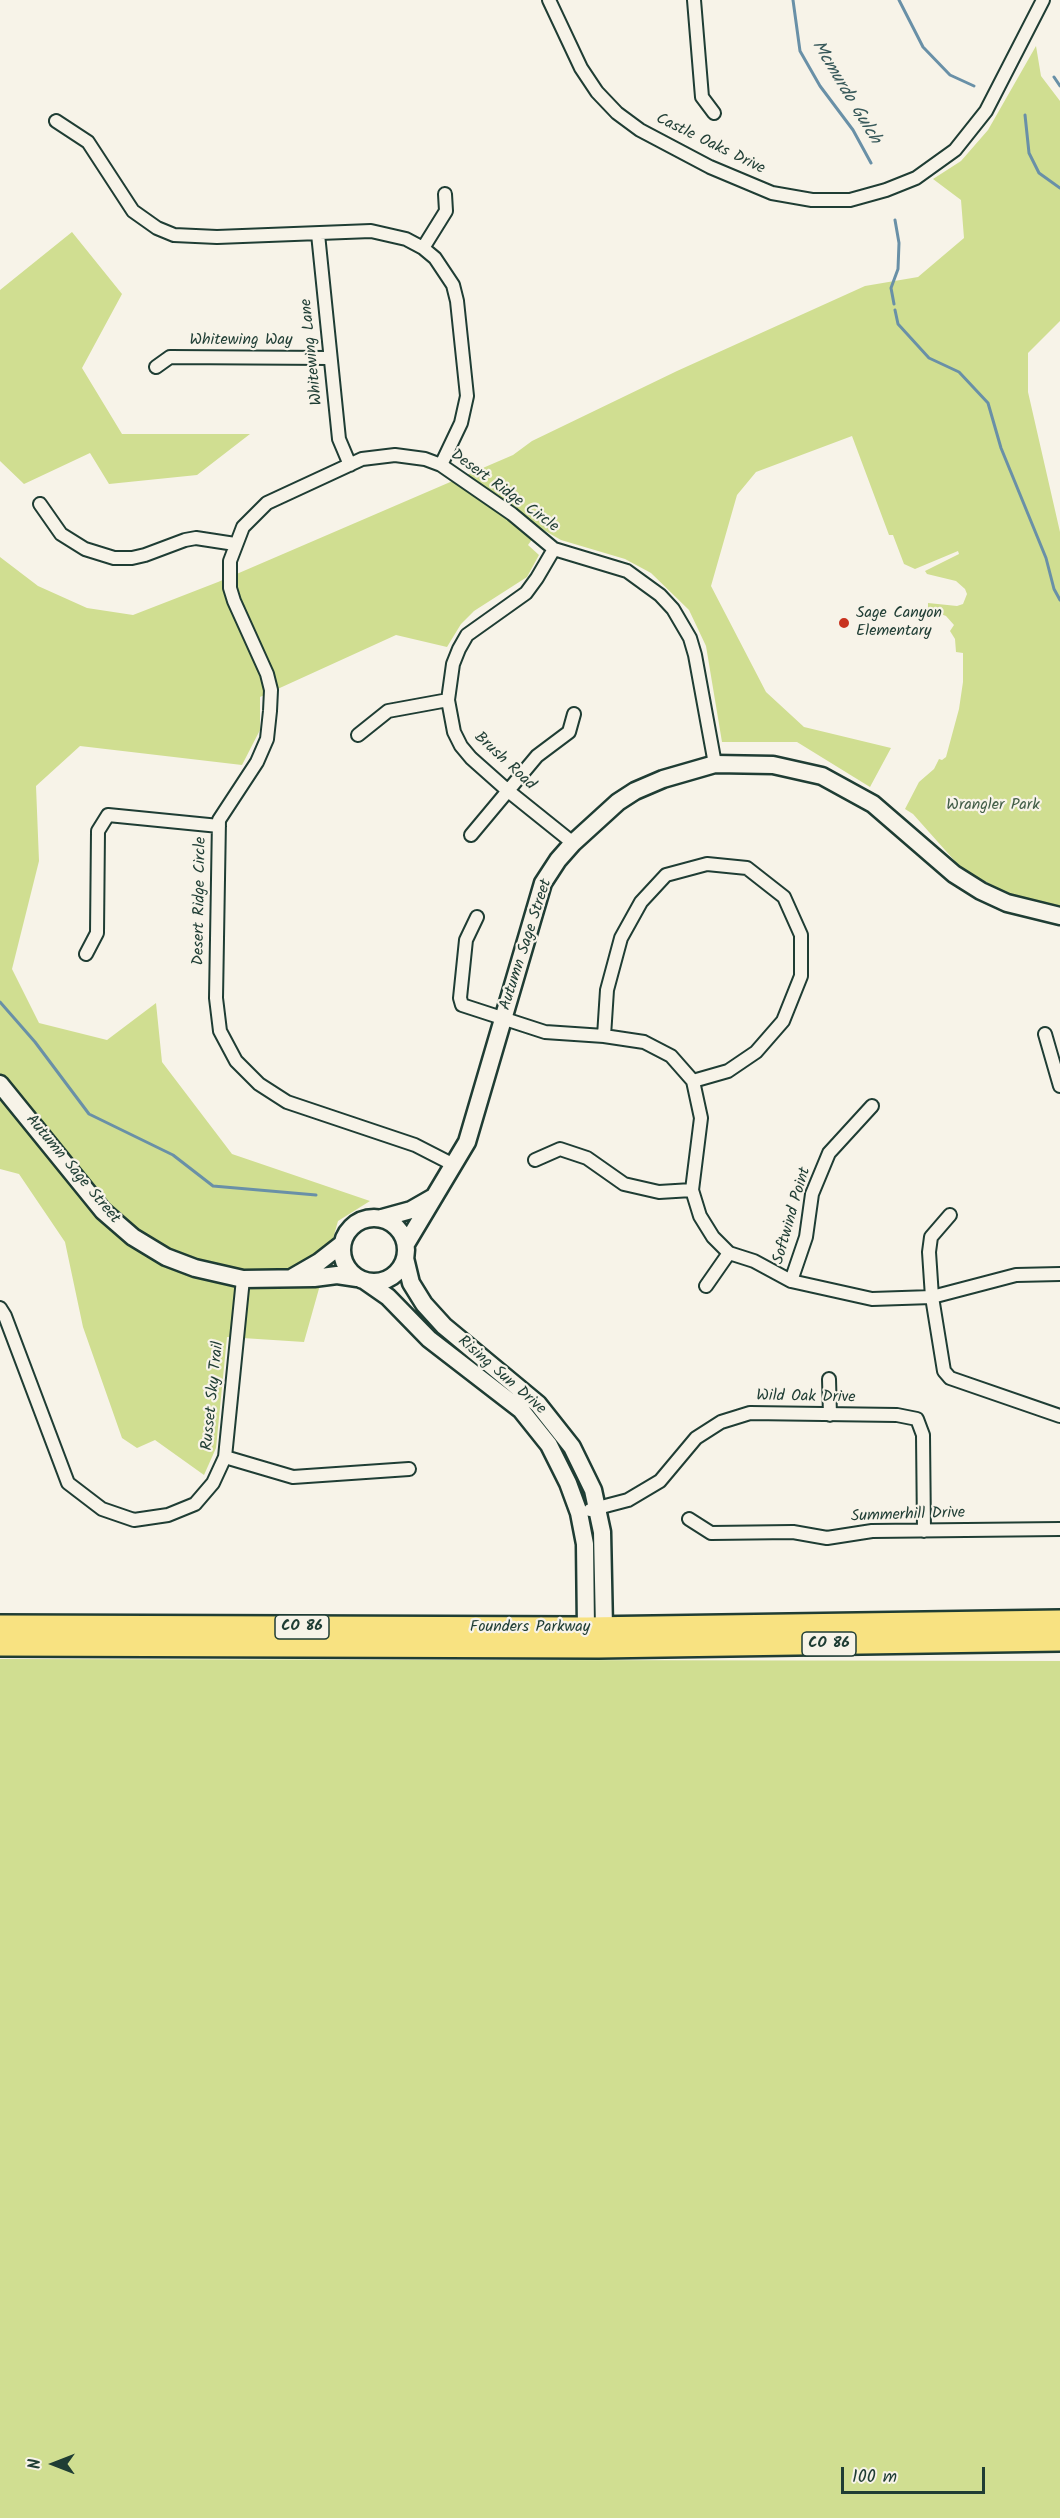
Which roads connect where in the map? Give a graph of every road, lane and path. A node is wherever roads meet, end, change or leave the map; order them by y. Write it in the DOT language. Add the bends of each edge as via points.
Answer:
graph roads {
  1 [pos="549,0"];
  2 [pos="694,0"];
  3 [pos="1043,0"];
  4 [pos="714,113"];
  5 [pos="56,121"];
  6 [pos="446,194"];
  7 [pos="318,234"];
  8 [pos="423,248"];
  9 [pos="330,358"];
  10 [pos="156,367"];
  11 [pos="350,465"];
  12 [pos="441,465"];
  13 [pos="40,504"];
  14 [pos="235,544"];
  15 [pos="554,549"];
  16 [pos="448,700"];
  17 [pos="574,714"];
  18 [pos="358,735"];
  19 [pos="715,764"];
  20 [pos="507,790"];
  21 [pos="219,826"];
  22 [pos="471,835"];
  23 [pos="573,843"];
  24 [pos="1060,916"];
  25 [pos="477,917"];
  26 [pos="86,954"];
  27 [pos="503,1018"];
  28 [pos="1045,1034"];
  29 [pos="604,1036"];
  30 [pos="693,1082"];
  31 [pos="0,1084"];
  32 [pos="1060,1086"];
  33 [pos="873,1106"];
  34 [pos="536,1160"];
  35 [pos="454,1165"];
  36 [pos="692,1190"];
  37 [pos="433,1198"];
  38 [pos="950,1215"];
  39 [pos="382,1218"];
  40 [pos="342,1244"];
  41 [pos="405,1251"];
  42 [pos="729,1253"];
  43 [pos="1060,1274"];
  44 [pos="243,1279"];
  45 [pos="290,1279"];
  46 [pos="361,1279"];
  47 [pos="791,1281"];
  48 [pos="706,1286"];
  49 [pos="932,1297"];
  50 [pos="0,1308"];
  51 [pos="829,1378"];
  52 [pos="830,1415"];
  53 [pos="1060,1416"];
  54 [pos="225,1457"];
  55 [pos="409,1469"];
  56 [pos="597,1509"];
  57 [pos="579,1513"];
  58 [pos="689,1519"];
  59 [pos="1060,1529"];
  60 [pos="924,1531"];
  61 [pos="1060,1621"];
  62 [pos="0,1626"];
  63 [pos="596,1634"];
  64 [pos="1060,1640"];
  65 [pos="0,1645"];
  1 -- 3 [label="street, Castle Oaks Drive" via="581,68 617,113 640,130 710,167 772,193 812,200 849,200 886,190 916,178 955,150 987,111"];
  2 -- 4 [label="street" via="702,97"];
  5 -- 7 [label="street" via="88,142 133,212 157,228 174,235 217,237"];
  6 -- 8 [label="street" via="446,211"];
  7 -- 8 [label="street" via="387,233"];
  7 -- 9 [label="street, Whitewing Lane"];
  8 -- 12 [label="street" via="453,285 467,396 461,423"];
  9 -- 10 [label="street, Whitewing Way" via="170,357"];
  9 -- 11 [label="street, Whitewing Lane" via="339,439"];
  11 -- 12 [label="street, Desert Ridge Circle" via="362,459 395,455"];
  11 -- 14 [label="street, Desert Ridge Circle" via="267,503 243,527"];
  12 -- 15 [label="street, Desert Ridge Circle" via="512,514"];
  13 -- 14 [label="street" via="61,534 85,549 114,558 146,555 196,538"];
  14 -- 21 [label="street, Desert Ridge Circle" via="230,561 230,588 267,674 270,711 267,739"];
  15 -- 16 [label="street, Brush Road" via="526,593 467,635 453,664"];
  15 -- 19 [label="street, Desert Ridge Circle" via="627,571 673,609 695,655"];
  16 -- 18 [label="street" via="388,711"];
  16 -- 20 [label="street, Brush Road" via="461,746"];
  17 -- 20 [label="street" via="569,732 537,756"];
  19 -- 23 [label="street, Autumn Sage Street" via="635,791"];
  19 -- 24 [label="street, Autumn Sage Street" via="773,765 822,776 873,804 954,874 981,891 1007,903"];
  20 -- 22 [label="street"];
  20 -- 23 [label="street, Brush Road"];
  21 -- 26 [label="street" via="108,815 98,831 97,933"];
  21 -- 35 [label="street, Desert Ridge Circle" via="216,998 220,1031 236,1061 259,1084 287,1102 415,1145"];
  23 -- 27 [label="street, Autumn Sage Street" via="543,884"];
  25 -- 27 [label="street" via="466,940 460,998 467,1008"];
  27 -- 29 [label="street" via="545,1032"];
  27 -- 35 [label="street, Autumn Sage Street" via="467,1142"];
  28 -- 32 [label="street"];
  29 -- 30 [label="street" via="644,1042 671,1056"];
  29 -- 30 [label="street" via="607,990 621,938 641,902 666,875 707,864 747,867 784,897 801,935 801,976 783,1021 756,1052 729,1071"];
  30 -- 36 [label="street" via="701,1118"];
  31 -- 44 [label="street, Autumn Sage Street" via="118,1226 166,1257"];
  33 -- 47 [label="street, Softwind Point" via="829,1153 812,1194 806,1237"];
  34 -- 36 [label="street" via="560,1149 587,1158 624,1184 659,1192"];
  35 -- 37 [label="street, Autumn Sage Street"];
  36 -- 42 [label="street" via="700,1216"];
  37 -- 39 [label="street" via="411,1210"];
  37 -- 41 [label="street, Autumn Sage Street"];
  38 -- 49 [label="street" via="931,1237"];
  39 -- 40 [label="street" via="361,1220 345,1234"];
  39 -- 41 [label="street" via="397,1227"];
  40 -- 45 [label="street"];
  40 -- 46 [label="street" via="344,1263"];
  41 -- 46 [label="street" via="402,1266 390,1278 374,1282"];
  41 -- 56 [label="street, Rising Sun Drive" via="411,1283 424,1304 444,1326 538,1404 572,1447 593,1490"];
  42 -- 47 [label="street"];
  42 -- 48 [label="street"];
  43 -- 49 [label="street" via="1016,1275"];
  44 -- 45 [label="street, Autumn Sage Street"];
  44 -- 54 [label="street, Russet Sky Trail"];
  45 -- 46 [label="street, Autumn Sage Street" via="337,1275"];
  46 -- 57 [label="street, Rising Sun Drive" via="388,1297 429,1339 521,1410 549,1445"];
  47 -- 49 [label="street" via="872,1299"];
  49 -- 53 [label="street" via="944,1371 950,1378"];
  50 -- 54 [label="street, Russet Sky Trail" via="68,1483 102,1509 134,1520 168,1515 195,1504 213,1484"];
  51 -- 52 [label="street"];
  52 -- 56 [label="street, Wild Oak Drive" via="750,1413 721,1422 696,1438 660,1481 628,1500"];
  52 -- 60 [label="street, Wild Oak Drive" via="897,1415 917,1419 923,1435"];
  54 -- 55 [label="street" via="293,1477"];
  56 -- 57 [label="street, Wild Oak Drive"];
  56 -- 63 [label="street, Rising Sun Drive" via="602,1532"];
  57 -- 63 [label="street, Rising Sun Drive"];
  58 -- 60 [label="street, Summerhill Drive" via="711,1533 793,1532 827,1538 872,1531"];
  59 -- 60 [label="street, Summerhill Drive"];
  61 -- 63 [label="highway, Founders Parkway / CO 86"];
  62 -- 63 [label="highway, Founders Parkway / CO 86"];
  63 -- 64 [label="highway, Founders Parkway / CO 86"];
  63 -- 65 [label="highway, Founders Parkway / CO 86"];
}
